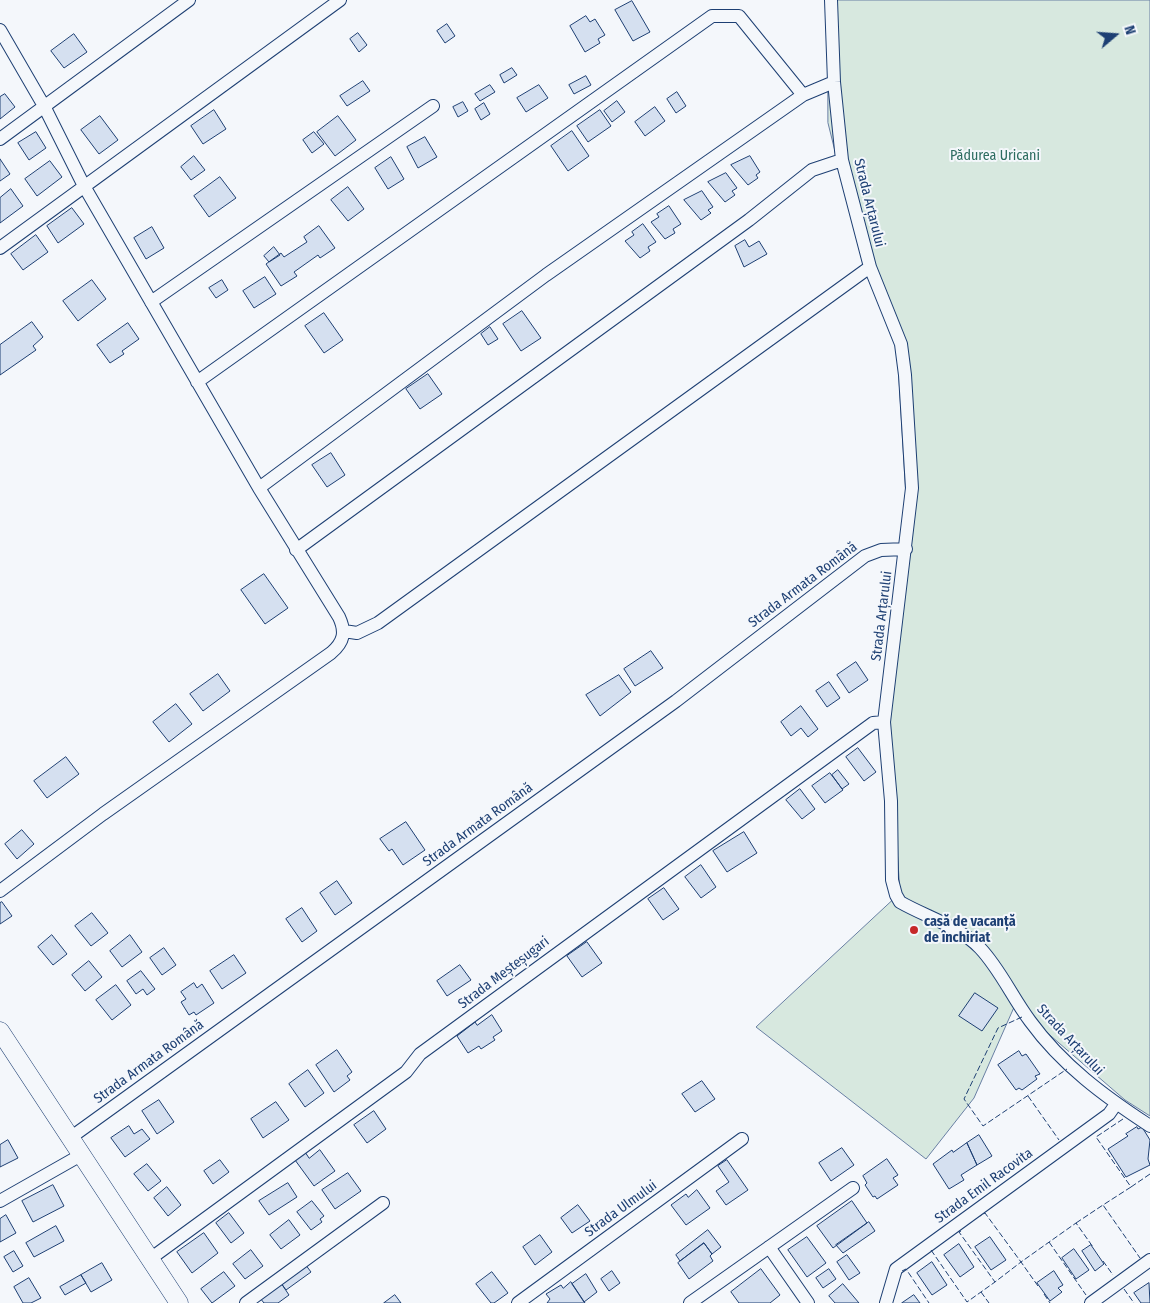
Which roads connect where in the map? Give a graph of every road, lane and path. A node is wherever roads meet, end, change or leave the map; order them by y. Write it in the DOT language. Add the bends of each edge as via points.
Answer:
graph roads {
  1 [pos="189,0"];
  2 [pos="340,0"];
  3 [pos="831,0"];
  4 [pos="0,30"];
  5 [pos="834,82"];
  6 [pos="803,95"];
  7 [pos="44,106"];
  8 [pos="433,106"];
  9 [pos="0,139"];
  10 [pos="842,160"];
  11 [pos="84,186"];
  12 [pos="0,248"];
  13 [pos="870,267"];
  14 [pos="152,302"];
  15 [pos="197,382"];
  16 [pos="259,488"];
  17 [pos="906,549"];
  18 [pos="296,550"];
  19 [pos="344,631"];
  20 [pos="884,722"];
  21 [pos="0,891"];
  22 [pos="0,1031"];
  23 [pos="1116,1104"];
  24 [pos="1150,1126"];
  25 [pos="70,1138"];
  26 [pos="742,1139"];
  27 [pos="81,1155"];
  28 [pos="853,1188"];
  29 [pos="0,1201"];
  30 [pos="383,1203"];
  31 [pos="769,1247"];
  32 [pos="150,1259"];
  33 [pos="1150,1260"];
  34 [pos="180,1303"];
  35 [pos="246,1303"];
  36 [pos="518,1303"];
  37 [pos="690,1303"];
  38 [pos="808,1303"];
  39 [pos="886,1303"];
  40 [pos="1090,1303"];
  1 -- 7 [label="street"];
  2 -- 11 [label="street"];
  3 -- 5 [label="street, Strada Arțarului"];
  4 -- 7 [label="street"];
  5 -- 6 [label="street"];
  5 -- 10 [label="street, Strada Arțarului"];
  6 -- 15 [label="street" via="739,16 712,16"];
  6 -- 16 [label="street" via="546,275"];
  7 -- 9 [label="street"];
  7 -- 11 [label="street"];
  8 -- 14 [label="street"];
  10 -- 13 [label="street, Strada Arțarului"];
  10 -- 18 [label="street" via="812,170 749,220"];
  11 -- 12 [label="street"];
  11 -- 14 [label="street"];
  13 -- 17 [label="street, Strada Arțarului" via="904,360 912,488"];
  13 -- 19 [label="street" via="378,623 357,633"];
  14 -- 15 [label="street"];
  15 -- 16 [label="street"];
  16 -- 18 [label="street"];
  17 -- 20 [label="street, Strada Arțarului"];
  17 -- 25 [label="street, Strada Armata Română" via="881,550 866,556 676,700"];
  18 -- 19 [label="street" via="339,617"];
  19 -- 21 [label="street" via="339,646"];
  20 -- 23 [label="street, Strada Arțarului" via="891,802 892,880 897,898 922,915 952,928 980,948 1032,1024 1087,1082"];
  20 -- 32 [label="street, Strada Meșteșugari" via="873,724 555,954 420,1054 406,1072"];
  22 -- 25 [label="main road"];
  23 -- 24 [label="street, Strada Arțarului"];
  23 -- 39 [label="street, Strada Emil Racovita" via="1109,1114 896,1269"];
  25 -- 27 [label="main road"];
  26 -- 36 [label="street, Strada Ulmului"];
  27 -- 29 [label="street"];
  27 -- 32 [label="main road"];
  28 -- 31 [label="street"];
  30 -- 35 [label="street"];
  31 -- 37 [label="street"];
  31 -- 38 [label="street"];
  32 -- 34 [label="main road"];
  33 -- 40 [label="street"];
}
